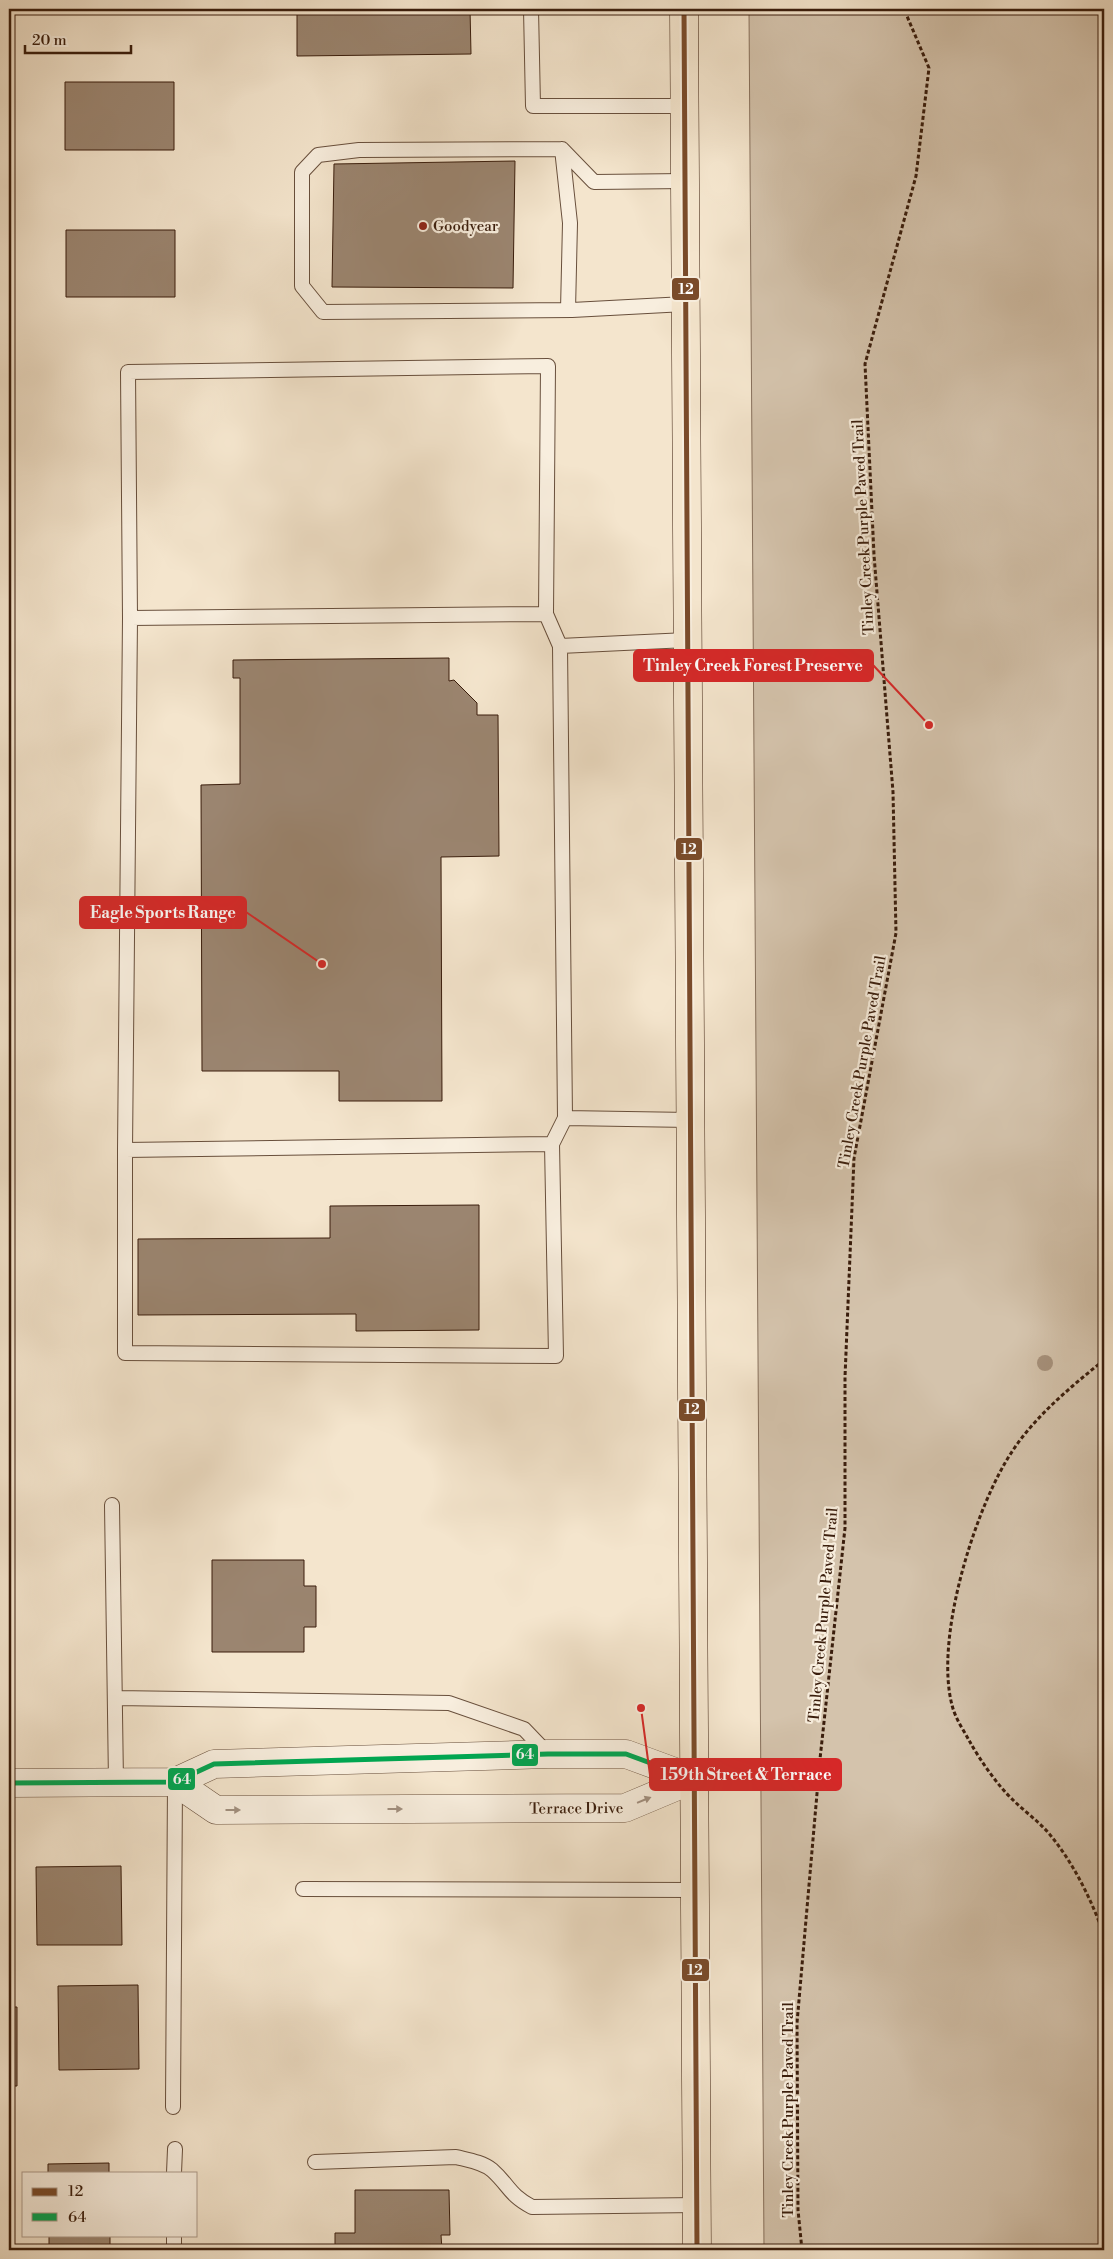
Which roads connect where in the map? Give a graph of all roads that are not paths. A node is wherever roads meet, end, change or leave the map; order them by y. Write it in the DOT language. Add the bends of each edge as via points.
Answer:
graph roads {
  1 [pos="531,9"];
  2 [pos="684,9"];
  3 [pos="684,106"];
  4 [pos="562,149"];
  5 [pos="685,181"];
  6 [pos="685,304"];
  7 [pos="568,310"];
  8 [pos="546,614"];
  9 [pos="130,618"];
  10 [pos="688,640"];
  11 [pos="560,646"];
  12 [pos="565,1118"];
  13 [pos="690,1120"];
  14 [pos="552,1144"];
  15 [pos="125,1150"];
  16 [pos="112,1505"];
  17 [pos="114,1698"];
  18 [pos="548,1754"];
  19 [pos="694,1779"];
  20 [pos="116,1782"];
  21 [pos="175,1782"];
  22 [pos="9,1783"];
  23 [pos="303,1889"];
  24 [pos="695,1890"];
  25 [pos="172,2107"];
  26 [pos="175,2150"];
  27 [pos="315,2162"];
  28 [pos="174,2172"];
  29 [pos="697,2205"];
  30 [pos="174,2236"];
  31 [pos="174,2250"];
  32 [pos="697,2250"];
  1 -- 3 [label="lane" via="532,106"];
  2 -- 3 [label="main road"];
  3 -- 5 [label="main road"];
  4 -- 5 [label="lane" via="594,182"];
  4 -- 7 [label="lane" via="570,222"];
  4 -- 7 [label="lane" via="359,150 318,155 302,172 302,286 323,312"];
  5 -- 6 [label="main road"];
  6 -- 7 [label="lane"];
  6 -- 10 [label="main road"];
  8 -- 9 [label="lane"];
  8 -- 9 [label="lane" via="548,366 128,372"];
  8 -- 11 [label="lane"];
  9 -- 15 [label="lane"];
  10 -- 11 [label="lane"];
  10 -- 13 [label="main road"];
  11 -- 12 [label="lane"];
  12 -- 13 [label="lane"];
  12 -- 14 [label="lane"];
  13 -- 19 [label="main road"];
  14 -- 15 [label="lane"];
  14 -- 15 [label="lane" via="556,1356 125,1353"];
  16 -- 17 [label="lane"];
  17 -- 18 [label="lane" via="449,1703 524,1729"];
  17 -- 20 [label="lane"];
  18 -- 19 [label="street" via="626,1754"];
  18 -- 21 [label="street" via="214,1764"];
  21 -- 19 [label="street, Terrace Drive, one-way" via="216,1810 626,1808"];
  19 -- 24 [label="main road"];
  20 -- 21 [label="street"];
  20 -- 22 [label="street"];
  21 -- 25 [label="lane"];
  23 -- 24 [label="lane"];
  24 -- 29 [label="main road"];
  26 -- 28 [label="lane"];
  27 -- 29 [label="lane" via="474,2160 492,2170 516,2199 532,2207"];
  29 -- 32 [label="main road"];
  30 -- 31 [label="lane"];
}
